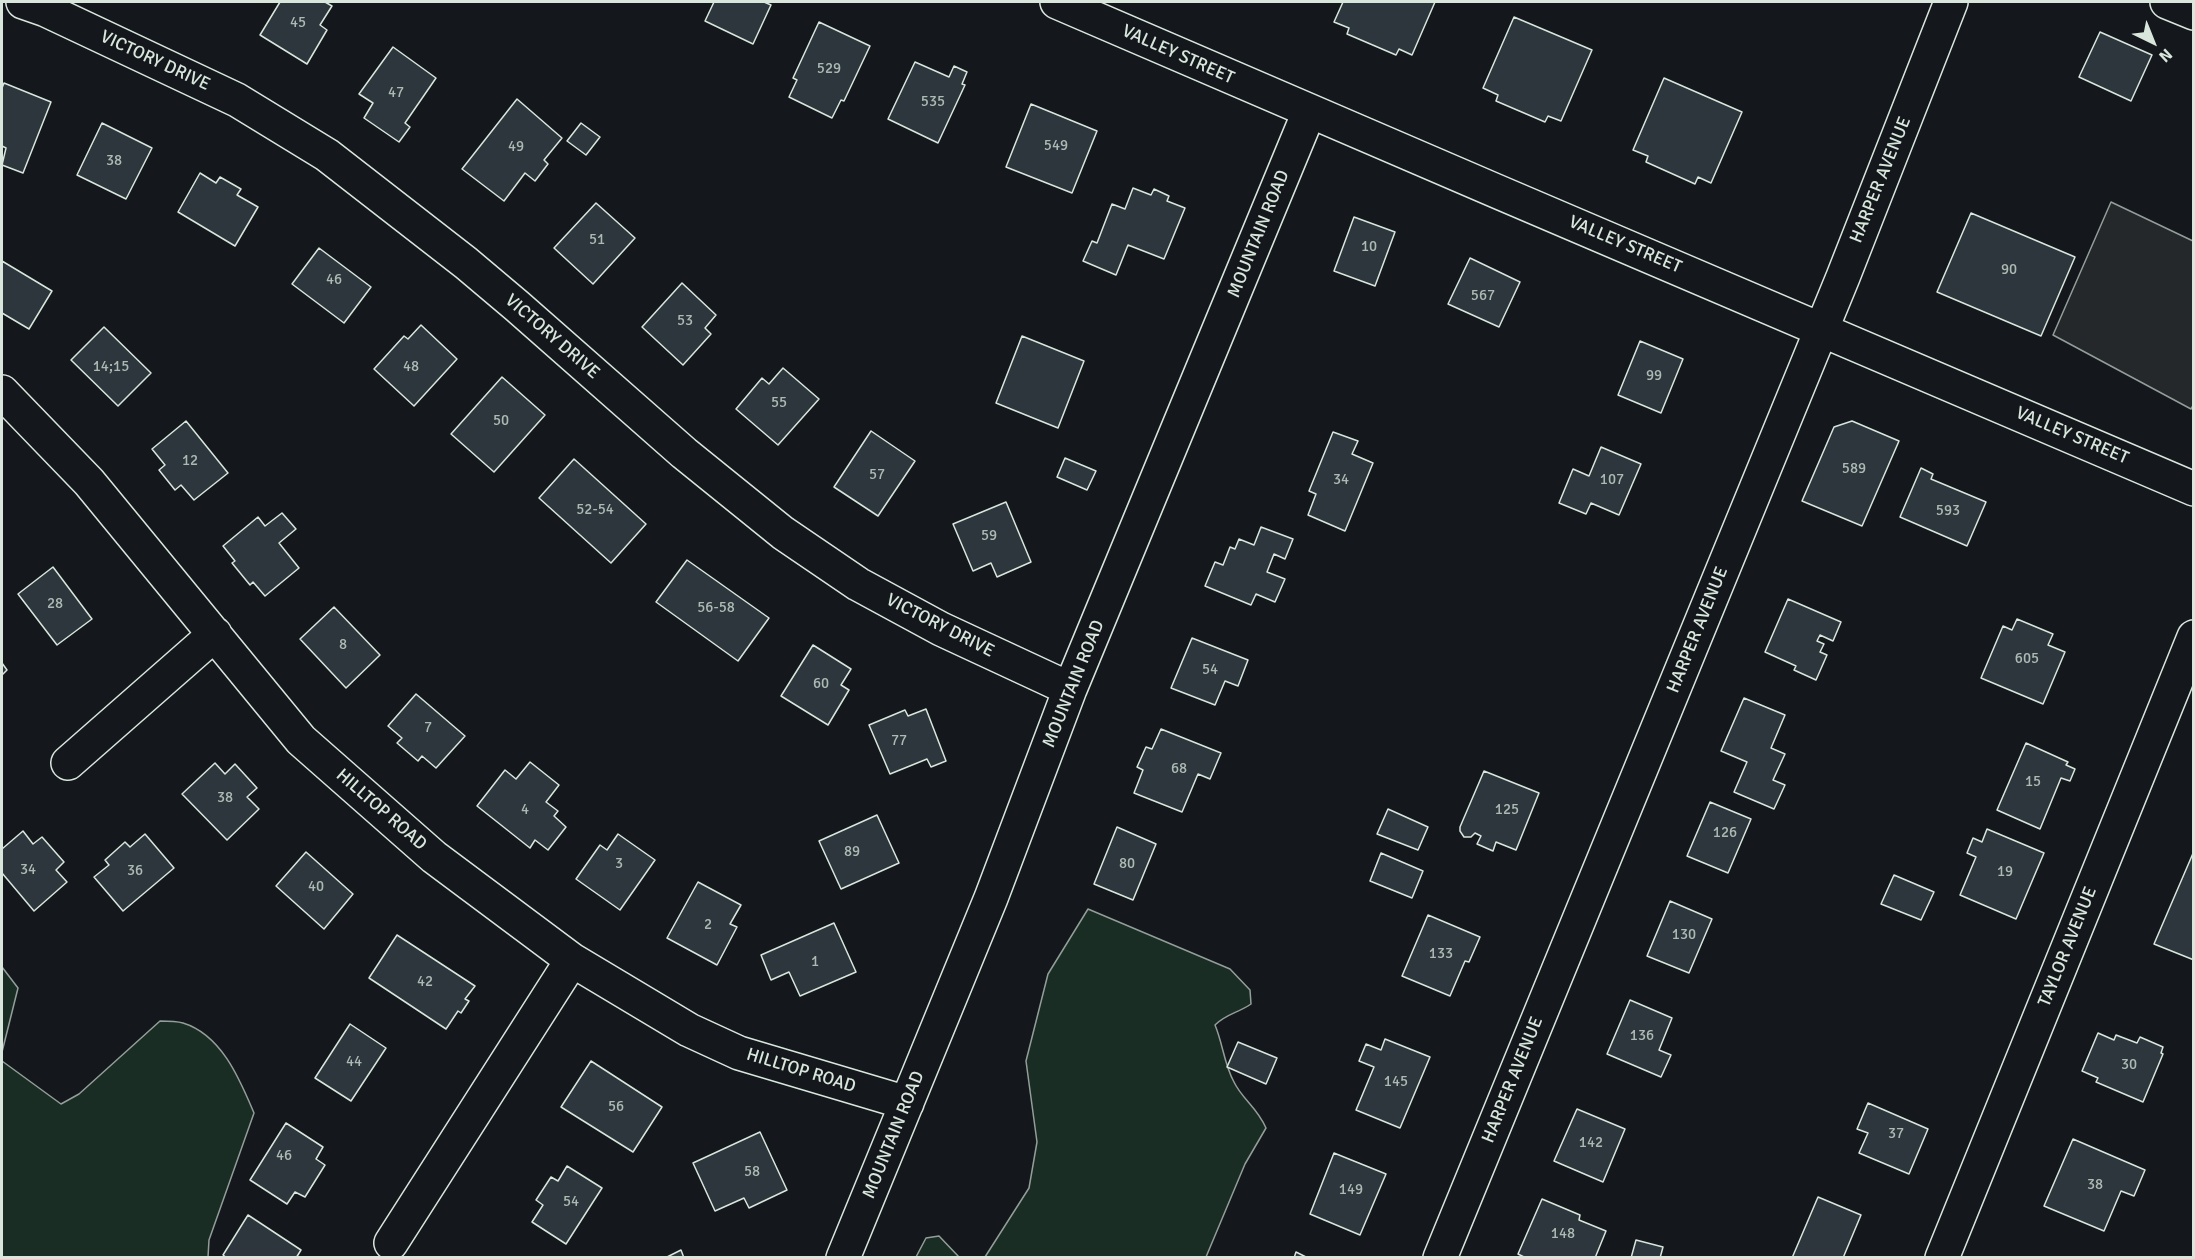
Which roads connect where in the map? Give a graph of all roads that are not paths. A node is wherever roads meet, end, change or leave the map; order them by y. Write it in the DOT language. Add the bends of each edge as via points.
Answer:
graph roads {
  1 [pos="23,2"];
  2 [pos="1057,2"];
  3 [pos="1951,2"];
  4 [pos="2168,2"];
  5 [pos="2193,13"];
  6 [pos="1309,112"];
  7 [pos="1821,328"];
  8 [pos="2,392"];
  9 [pos="2193,489"];
  10 [pos="215,634"];
  11 [pos="2193,637"];
  12 [pos="1070,689"];
  13 [pos="68,763"];
  14 [pos="572,960"];
  15 [pos="907,1103"];
  16 [pos="390,1243"];
  17 [pos="843,1257"];
  18 [pos="1440,1257"];
  19 [pos="1942,1257"];
  1 -- 12 [label="street, VICTORY DRIVE" via="237,100 327,154 475,270 684,453 783,533 858,584 920,618"];
  2 -- 6 [label="street, VALLEY STREET"];
  3 -- 7 [label="street, HARPER AVENUE"];
  4 -- 5 [label="street"];
  6 -- 7 [label="street, VALLEY STREET"];
  6 -- 12 [label="street, MOUNTAIN ROAD"];
  7 -- 9 [label="street, VALLEY STREET"];
  7 -- 18 [label="street, HARPER AVENUE"];
  8 -- 10 [label="street, HILLTOP ROAD" via="89,482"];
  10 -- 13 [label="street"];
  10 -- 14 [label="street, HILLTOP ROAD" via="301,740 434,857"];
  11 -- 19 [label="street, TAYLOR AVENUE"];
  12 -- 15 [label="street, MOUNTAIN ROAD" via="991,898"];
  14 -- 15 [label="street, HILLTOP ROAD" via="688,1030 739,1053"];
  14 -- 16 [label="street"];
  15 -- 17 [label="street, MOUNTAIN ROAD"];
}
